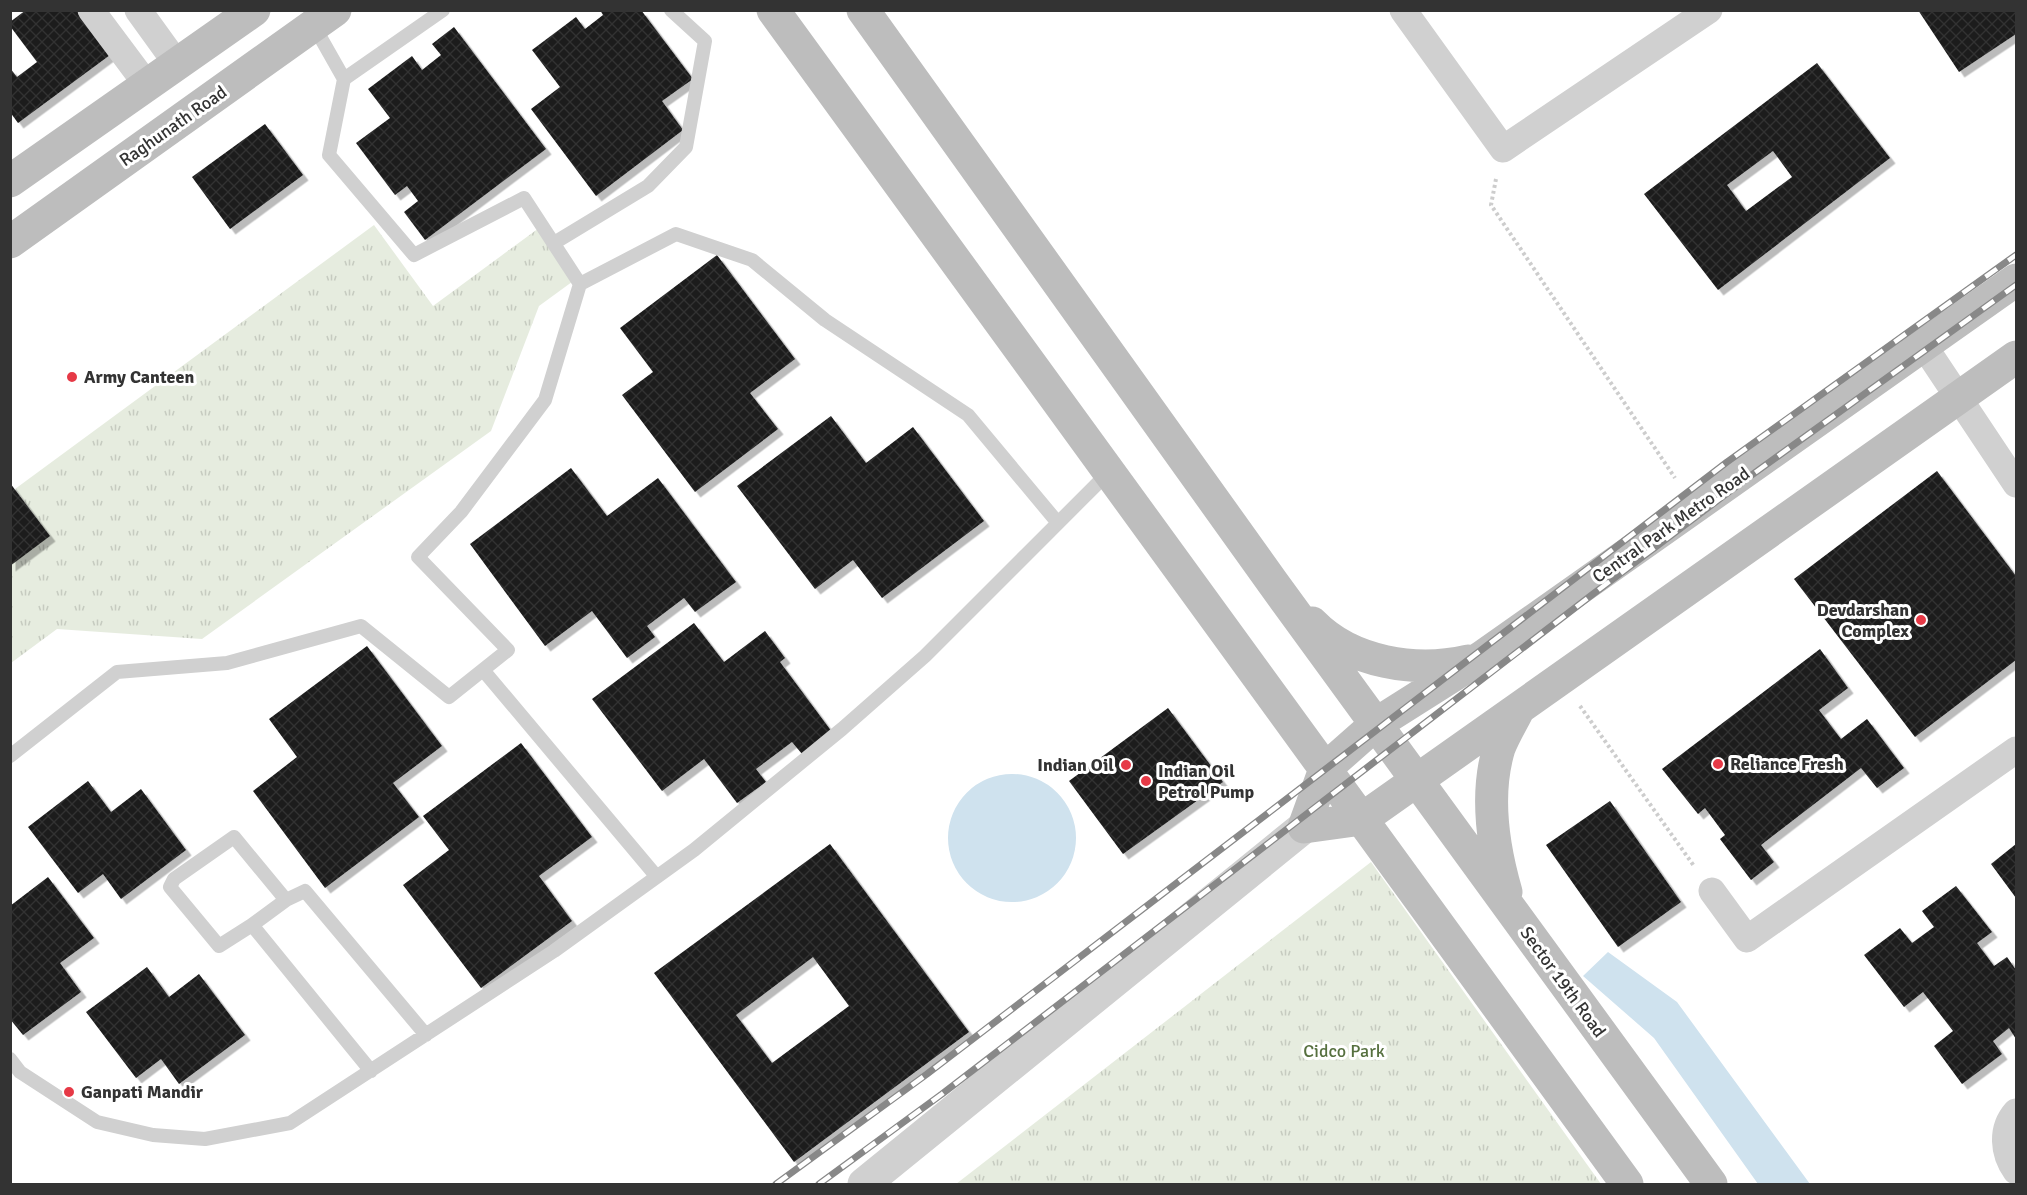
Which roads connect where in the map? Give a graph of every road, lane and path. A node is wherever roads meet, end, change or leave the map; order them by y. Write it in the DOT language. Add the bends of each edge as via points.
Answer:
graph roads {
  1 [pos="91,10"];
  2 [pos="138,10"];
  3 [pos="254,10"];
  4 [pos="443,10"];
  5 [pos="671,10"];
  6 [pos="773,10"];
  7 [pos="863,10"];
  8 [pos="1403,10"];
  9 [pos="1709,10"];
  10 [pos="324,18"];
  11 [pos="177,64"];
  12 [pos="344,79"];
  13 [pos="147,85"];
  14 [pos="1503,149"];
  15 [pos="10,181"];
  16 [pos="10,242"];
  17 [pos="554,243"];
  18 [pos="2016,280"];
  19 [pos="580,284"];
  20 [pos="1924,346"];
  21 [pos="2016,357"];
  22 [pos="1957,399"];
  23 [pos="1109,472"];
  24 [pos="2016,484"];
  25 [pos="1695,508"];
  26 [pos="1058,523"];
  27 [pos="1273,583"];
  28 [pos="1482,657"];
  29 [pos="483,670"];
  30 [pos="1561,679"];
  31 [pos="1519,708"];
  32 [pos="1376,724"];
  33 [pos="2016,750"];
  34 [pos="10,756"];
  35 [pos="1325,768"];
  36 [pos="1417,778"];
  37 [pos="1362,819"];
  38 [pos="1304,827"];
  39 [pos="657,877"];
  40 [pos="1712,891"];
  41 [pos="286,900"];
  42 [pos="1512,911"];
  43 [pos="252,925"];
  44 [pos="426,1035"];
  45 [pos="10,1059"];
  46 [pos="370,1071"];
  47 [pos="2016,1112"];
  48 [pos="2016,1172"];
  49 [pos="864,1185"];
  50 [pos="1627,1185"];
  51 [pos="1711,1185"];
  1 -- 13 [label="street"];
  2 -- 11 [label="street"];
  3 -- 11 [label="main road"];
  4 -- 12 [label="lane"];
  5 -- 17 [label="lane" via="705,41 686,147 648,186"];
  6 -- 23 [label="main road"];
  7 -- 27 [label="main road"];
  8 -- 14 [label="street"];
  9 -- 14 [label="street"];
  10 -- 12 [label="lane"];
  10 -- 16 [label="main road, Raghunath Road"];
  11 -- 13 [label="main road"];
  12 -- 17 [label="lane" via="329,155 414,255 524,198"];
  13 -- 15 [label="main road"];
  14 -- 25 [label="path" via="1491,205"];
  17 -- 19 [label="lane"];
  18 -- 20 [label="main road, Central Park Metro Road"];
  19 -- 26 [label="lane" via="676,234 752,260 825,320 968,415"];
  19 -- 29 [label="lane" via="545,400 461,512 418,557 508,650"];
  20 -- 22 [label="street"];
  20 -- 25 [label="main road, Central Park Metro Road"];
  21 -- 22 [label="main road"];
  22 -- 24 [label="street"];
  22 -- 30 [label="main road"];
  23 -- 26 [label="lane"];
  23 -- 35 [label="main road"];
  25 -- 28 [label="main road, Central Park Metro Road"];
  26 -- 39 [label="lane" via="925,656 842,729"];
  27 -- 28 [label="main road" via="1318,629 1381,661 1445,666"];
  27 -- 32 [label="main road, Sector 19th Road"];
  28 -- 32 [label="main road, Central Park Metro Road"];
  29 -- 34 [label="lane" via="449,697 361,626 227,663 117,672"];
  29 -- 39 [label="lane"];
  30 -- 31 [label="main road"];
  30 -- 40 [label="path"];
  31 -- 36 [label="main road"];
  31 -- 42 [label="main road" via="1500,747 1492,784 1498,863"];
  32 -- 35 [label="main road, Central Park Metro Road"];
  32 -- 36 [label="main road, Sector 19th Road"];
  33 -- 40 [label="street" via="1747,939"];
  35 -- 37 [label="main road"];
  35 -- 38 [label="main road"];
  36 -- 37 [label="main road"];
  36 -- 42 [label="main road, Sector 19th Road"];
  37 -- 38 [label="main road"];
  37 -- 50 [label="main road"];
  38 -- 49 [label="street"];
  39 -- 44 [label="lane"];
  41 -- 43 [label="lane"];
  41 -- 43 [label="lane" via="234,837 174,879 170,887 219,946"];
  41 -- 44 [label="lane" via="305,891"];
  42 -- 51 [label="main road, Sector 19th Road"];
  43 -- 46 [label="lane"];
  44 -- 46 [label="lane"];
  45 -- 46 [label="lane" via="20,1072 97,1122 153,1135 205,1139 290,1123"];
  47 -- 48 [label="street" via="2007,1123 2006,1146"];
}
